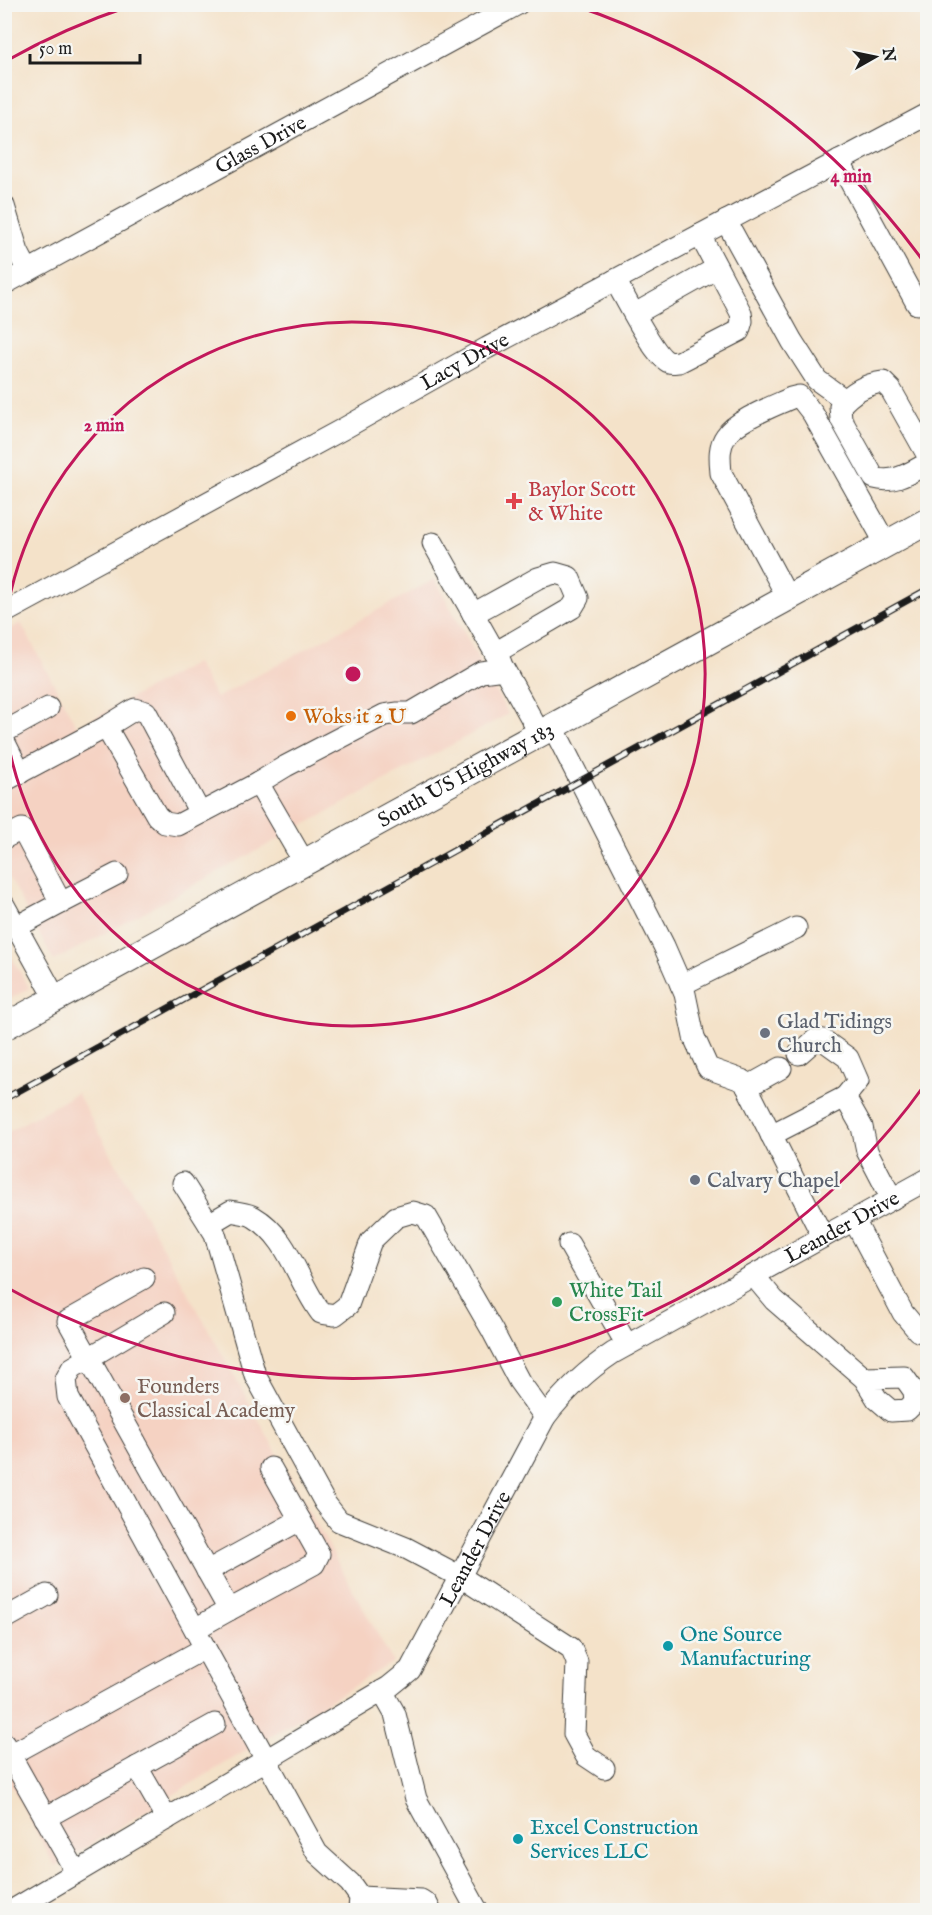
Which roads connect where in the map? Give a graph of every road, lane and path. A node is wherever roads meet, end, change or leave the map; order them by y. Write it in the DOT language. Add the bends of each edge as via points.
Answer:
graph roads {
  1 [pos="518,4"];
  2 [pos="927,114"];
  3 [pos="839,161"];
  4 [pos="4,206"];
  5 [pos="726,221"];
  6 [pos="700,235"];
  7 [pos="717,268"];
  8 [pos="28,271"];
  9 [pos="615,280"];
  10 [pos="4,284"];
  11 [pos="917,304"];
  12 [pos="634,314"];
  13 [pos="845,400"];
  14 [pos="927,456"];
  15 [pos="927,463"];
  16 [pos="927,521"];
  17 [pos="433,543"];
  18 [pos="886,544"];
  19 [pos="788,598"];
  20 [pos="4,613"];
  21 [pos="473,614"];
  22 [pos="500,661"];
  23 [pos="48,708"];
  24 [pos="106,727"];
  25 [pos="546,730"];
  26 [pos="4,732"];
  27 [pos="4,741"];
  28 [pos="12,777"];
  29 [pos="258,783"];
  30 [pos="200,813"];
  31 [pos="4,838"];
  32 [pos="305,864"];
  33 [pos="117,874"];
  34 [pos="61,903"];
  35 [pos="4,905"];
  36 [pos="16,927"];
  37 [pos="796,928"];
  38 [pos="681,985"];
  39 [pos="56,999"];
  40 [pos="4,1027"];
  41 [pos="799,1054"];
  42 [pos="781,1068"];
  43 [pos="747,1087"];
  44 [pos="845,1097"];
  45 [pos="771,1135"];
  46 [pos="927,1179"];
  47 [pos="183,1183"];
  48 [pos="892,1199"];
  49 [pos="854,1220"];
  50 [pos="209,1224"];
  51 [pos="823,1237"];
  52 [pos="570,1244"];
  53 [pos="754,1276"];
  54 [pos="144,1278"];
  55 [pos="164,1313"];
  56 [pos="927,1334"];
  57 [pos="627,1345"];
  58 [pos="88,1358"];
  59 [pos="864,1378"];
  60 [pos="545,1417"];
  61 [pos="272,1467"];
  62 [pos="300,1520"];
  63 [pos="207,1571"];
  64 [pos="461,1577"];
  65 [pos="47,1595"];
  66 [pos="229,1610"];
  67 [pos="4,1619"];
  68 [pos="195,1629"];
  69 [pos="205,1648"];
  70 [pos="382,1691"];
  71 [pos="215,1724"];
  72 [pos="8,1749"];
  73 [pos="266,1760"];
  74 [pos="137,1767"];
  75 [pos="604,1768"];
  76 [pos="45,1818"];
  77 [pos="167,1819"];
  78 [pos="76,1872"];
  79 [pos="359,1904"];
  80 [pos="13,1911"];
  81 [pos="430,1911"];
  82 [pos="477,1911"];
  1 -- 8 [label="street, Glass Drive"];
  2 -- 3 [label="street, Lacy Drive"];
  3 -- 5 [label="street, Lacy Drive"];
  3 -- 11 [label="street"];
  4 -- 8 [label="street"];
  5 -- 6 [label="street, Lacy Drive"];
  5 -- 13 [label="street" via="817,380"];
  6 -- 7 [label="street"];
  6 -- 9 [label="street, Lacy Drive"];
  7 -- 12 [label="street"];
  7 -- 12 [label="street" via="741,313 739,331 671,363 663,358"];
  8 -- 10 [label="street, Glass Drive"];
  9 -- 12 [label="street"];
  9 -- 20 [label="street, Lacy Drive"];
  13 -- 14 [label="street" via="873,383 883,382"];
  13 -- 15 [label="street" via="840,406 841,419 874,478 897,479"];
  16 -- 18 [label="main road, South US Highway 183"];
  17 -- 21 [label="street"];
  18 -- 19 [label="main road, South US Highway 183"];
  18 -- 19 [label="street" via="799,396 738,425 726,435 719,454 721,472"];
  19 -- 25 [label="main road, South US Highway 183"];
  21 -- 22 [label="street"];
  21 -- 22 [label="street" via="538,578 555,573 569,577 578,598 572,608"];
  22 -- 25 [label="street"];
  22 -- 29 [label="street" via="411,713 384,716"];
  23 -- 26 [label="street"];
  24 -- 28 [label="street"];
  24 -- 30 [label="street" via="157,816 165,823 178,825"];
  24 -- 30 [label="street" via="135,710 146,712"];
  25 -- 32 [label="main road, South US Highway 183"];
  25 -- 38 [label="street" via="664,945"];
  27 -- 28 [label="street"];
  29 -- 30 [label="street"];
  29 -- 32 [label="street"];
  31 -- 34 [label="street" via="22,829"];
  32 -- 39 [label="main road, South US Highway 183"];
  33 -- 34 [label="street"];
  34 -- 36 [label="street"];
  35 -- 36 [label="street"];
  36 -- 39 [label="street"];
  37 -- 38 [label="street"];
  38 -- 43 [label="street" via="694,1037 708,1068 744,1081"];
  39 -- 40 [label="main road, South US Highway 183"];
  41 -- 44 [label="street" via="816,1039 848,1058 858,1081"];
  42 -- 43 [label="street"];
  43 -- 45 [label="street"];
  44 -- 45 [label="street"];
  44 -- 48 [label="street"];
  45 -- 51 [label="street"];
  46 -- 48 [label="street, Leander Drive"];
  47 -- 50 [label="street"];
  48 -- 49 [label="street, Leander Drive"];
  49 -- 51 [label="street, Leander Drive"];
  49 -- 56 [label="street" via="907,1318 918,1331"];
  50 -- 60 [label="street" via="231,1211 253,1216 272,1232 290,1257 321,1313 335,1315 348,1305 371,1241 396,1217 413,1212 426,1216 519,1381"];
  50 -- 64 [label="street" via="255,1375 325,1503 339,1521 406,1548"];
  51 -- 53 [label="street, Leander Drive"];
  52 -- 57 [label="street"];
  53 -- 57 [label="street, Leander Drive"];
  53 -- 59 [label="street" via="774,1300"];
  54 -- 58 [label="street" via="68,1321"];
  55 -- 58 [label="street"];
  57 -- 60 [label="street, Leander Drive" via="583,1375"];
  58 -- 63 [label="street"];
  58 -- 68 [label="street" via="72,1368 66,1379 68,1397"];
  60 -- 64 [label="street, Leander Drive"];
  61 -- 62 [label="street"];
  62 -- 63 [label="street"];
  62 -- 66 [label="street" via="319,1554 314,1564"];
  63 -- 66 [label="street"];
  64 -- 70 [label="street, Leander Drive" via="410,1670"];
  64 -- 75 [label="street" via="571,1648 577,1662 574,1734 586,1756"];
  65 -- 67 [label="street"];
  66 -- 68 [label="street"];
  68 -- 69 [label="street"];
  69 -- 72 [label="street"];
  69 -- 73 [label="street"];
  70 -- 73 [label="street, Leander Drive"];
  70 -- 82 [label="street" via="395,1714 416,1799"];
  71 -- 74 [label="street"];
  72 -- 76 [label="street"];
  73 -- 77 [label="street, Leander Drive"];
  73 -- 79 [label="street" via="317,1853 350,1883"];
  74 -- 76 [label="street"];
  74 -- 77 [label="street"];
  76 -- 78 [label="street"];
  77 -- 78 [label="street, Leander Drive"];
  78 -- 80 [label="street, Leander Drive"];
  79 -- 81 [label="street" via="421,1900"];
}
